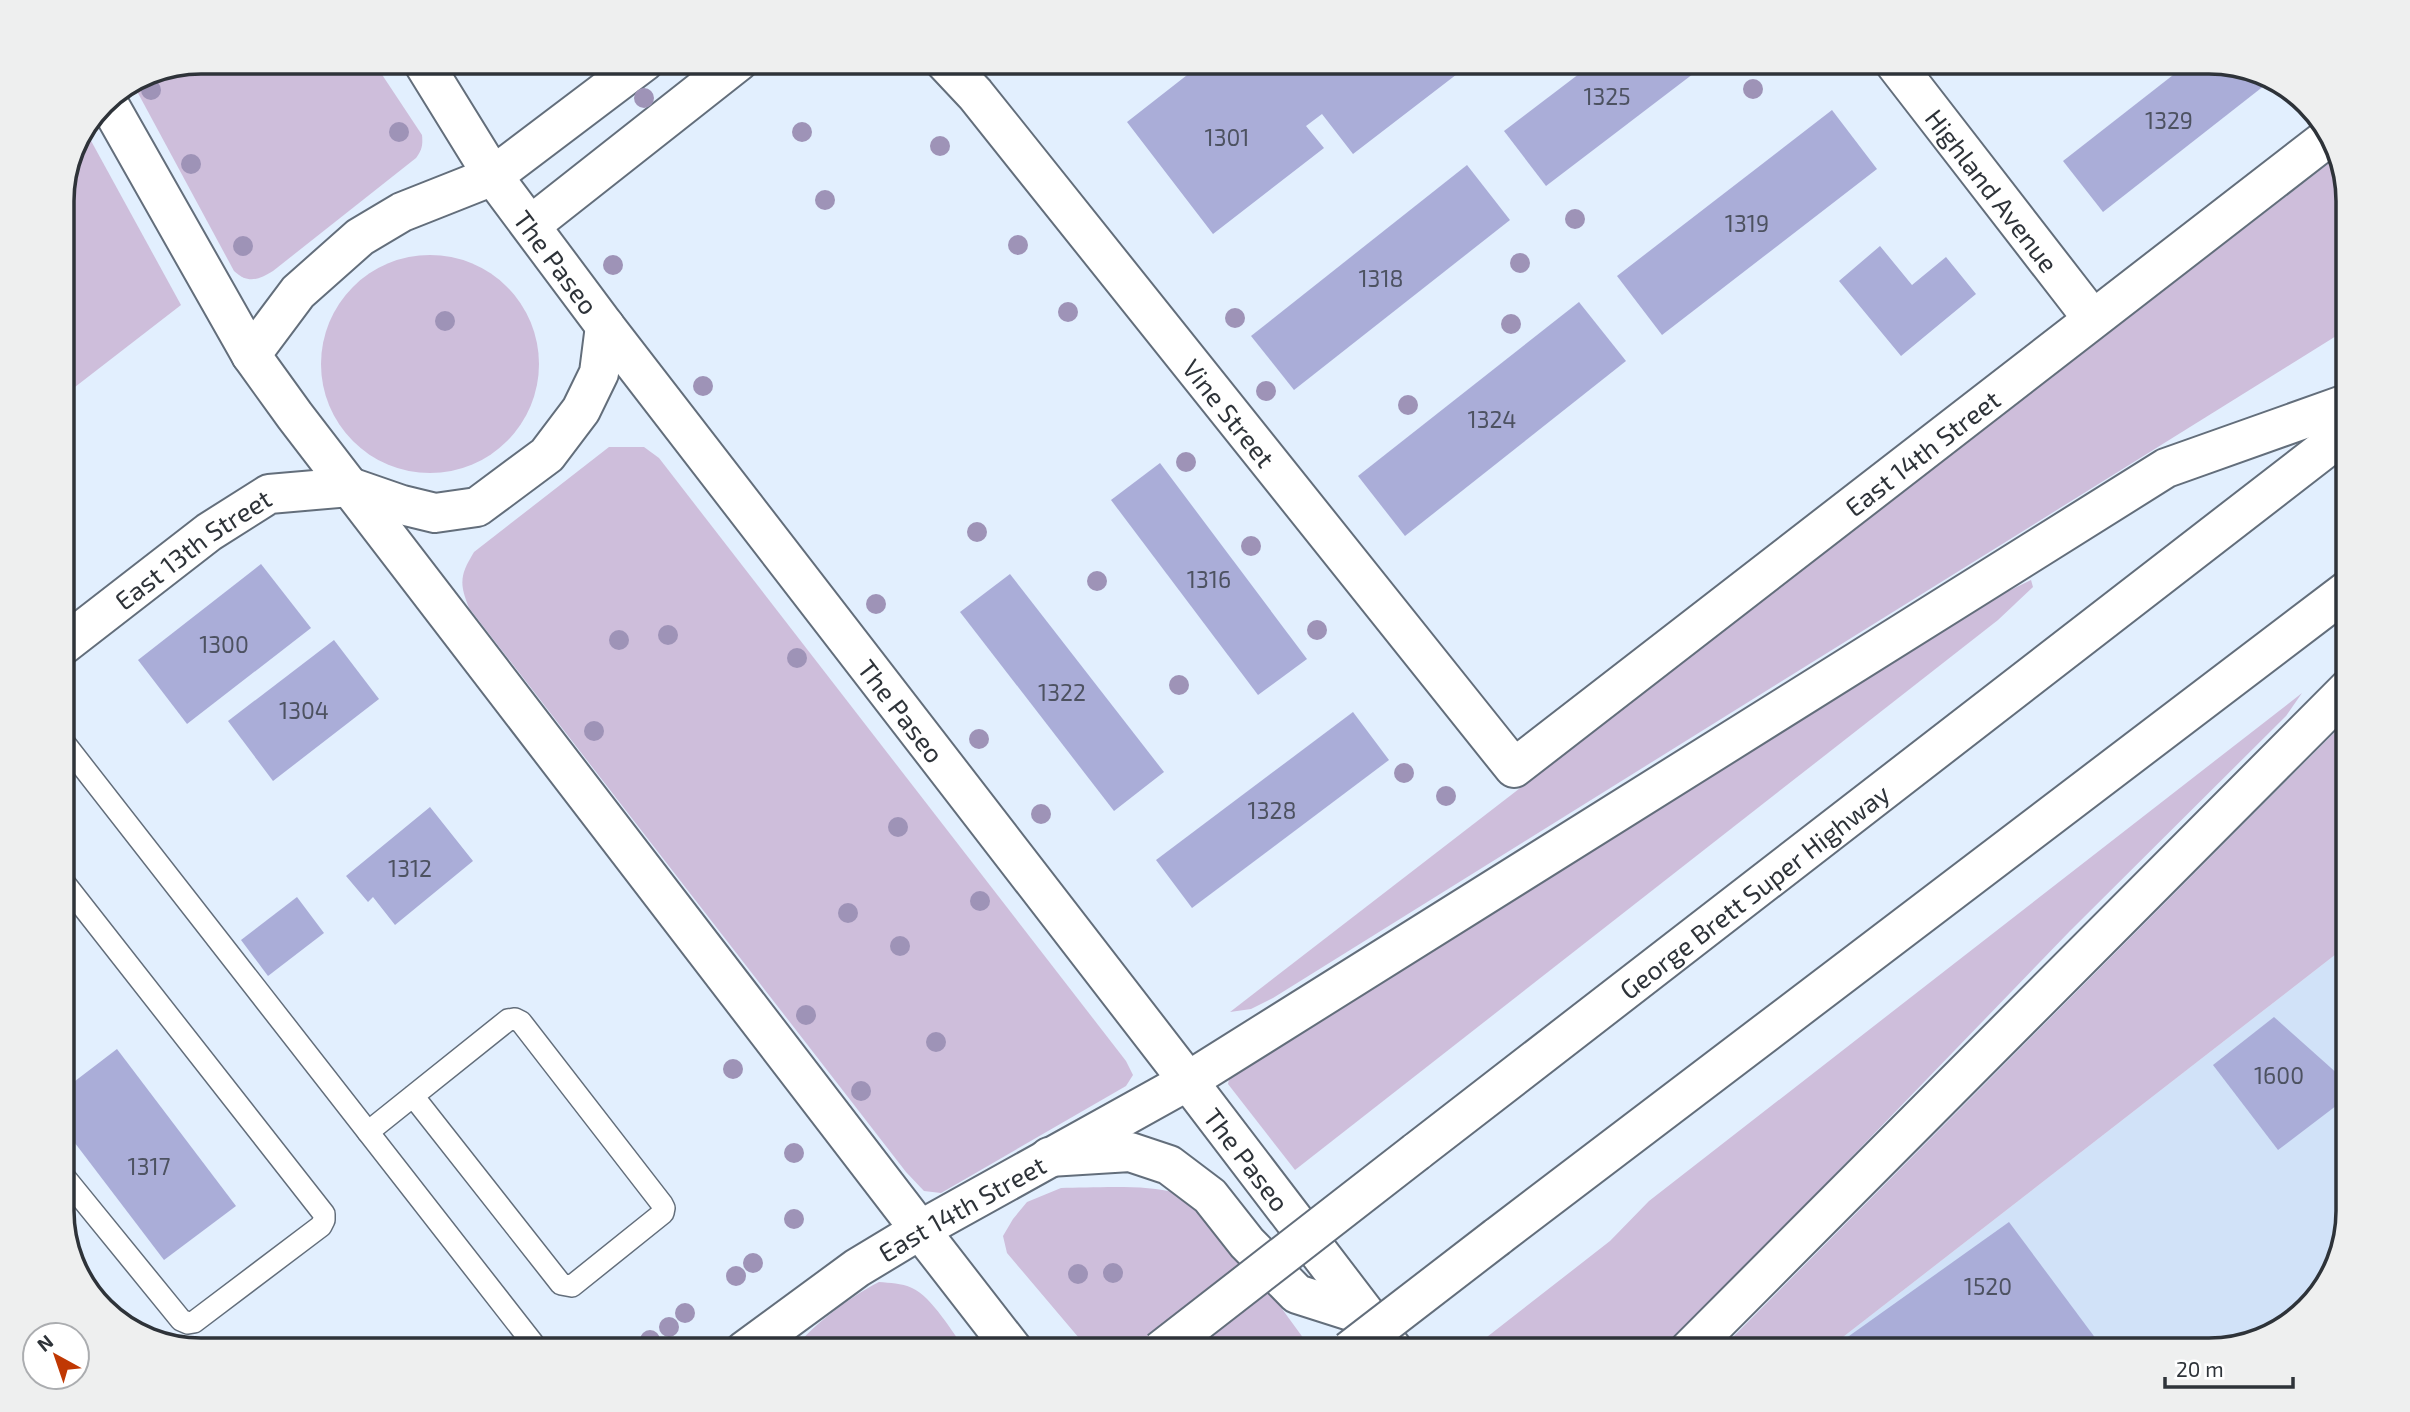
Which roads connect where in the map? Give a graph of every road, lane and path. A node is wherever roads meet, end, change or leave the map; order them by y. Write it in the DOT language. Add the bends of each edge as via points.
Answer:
graph roads {
  1 [pos="430,74"];
  2 [pos="628,74"];
  3 [pos="723,74"];
  4 [pos="956,74"];
  5 [pos="1904,74"];
  6 [pos="112,110"];
  7 [pos="2322,142"];
  8 [pos="493,176"];
  9 [pos="531,225"];
  10 [pos="2092,318"];
  11 [pos="605,326"];
  12 [pos="251,355"];
  13 [pos="2336,407"];
  14 [pos="2336,439"];
  15 [pos="350,487"];
  16 [pos="2336,598"];
  17 [pos="74,637"];
  18 [pos="2336,701"];
  19 [pos="74,755"];
  20 [pos="1514,768"];
  21 [pos="74,895"];
  22 [pos="1188,1081"];
  23 [pos="413,1096"];
  24 [pos="368,1132"];
  25 [pos="1049,1157"];
  26 [pos="74,1189"];
  27 [pos="920,1230"];
  28 [pos="1366,1316"];
  29 [pos="529,1338"];
  30 [pos="762,1338"];
  31 [pos="1004,1338"];
  32 [pos="1177,1338"];
  33 [pos="1366,1338"];
  34 [pos="1384,1338"];
  35 [pos="1701,1338"];
  1 -- 8 [label="main road, The Paseo"];
  2 -- 8 [label="main road"];
  3 -- 9 [label="main road"];
  4 -- 20 [label="main road, Vine Street"];
  5 -- 10 [label="main road, Highland Avenue"];
  6 -- 12 [label="main road"];
  7 -- 10 [label="main road, East 14th Street"];
  8 -- 9 [label="main road, The Paseo"];
  8 -- 12 [label="main road" via="402,212 360,237 298,292"];
  9 -- 11 [label="main road, The Paseo"];
  10 -- 20 [label="main road, East 14th Street"];
  11 -- 15 [label="main road, East 13th Street" via="599,373 582,411 547,454 477,507 435,513"];
  11 -- 22 [label="main road, The Paseo"];
  12 -- 15 [label="main road"];
  13 -- 22 [label="main road, East 14th Street" via="2166,468"];
  14 -- 32 [label="main road, George Brett Super Highway, bridge"];
  15 -- 17 [label="main road, East 13th Street" via="270,494 209,532"];
  15 -- 27 [label="main road"];
  16 -- 33 [label="main road, bridge"];
  18 -- 35 [label="main road"];
  19 -- 24 [label="lane"];
  21 -- 26 [label="lane" via="324,1214 324,1220 188,1323"];
  22 -- 25 [label="main road, East 14th Street"];
  22 -- 28 [label="main road, The Paseo"];
  23 -- 23 [label="lane" via="508,1020 521,1022 662,1204 663,1213 567,1287"];
  23 -- 24 [label="lane"];
  24 -- 29 [label="lane"];
  25 -- 27 [label="main road, East 14th Street"];
  25 -- 28 [label="main road" via="1130,1152 1169,1165 1210,1196 1247,1243 1297,1294"];
  27 -- 30 [label="main road, East 14th Street" via="857,1268"];
  27 -- 31 [label="main road"];
  28 -- 34 [label="main road, The Paseo"];
}
